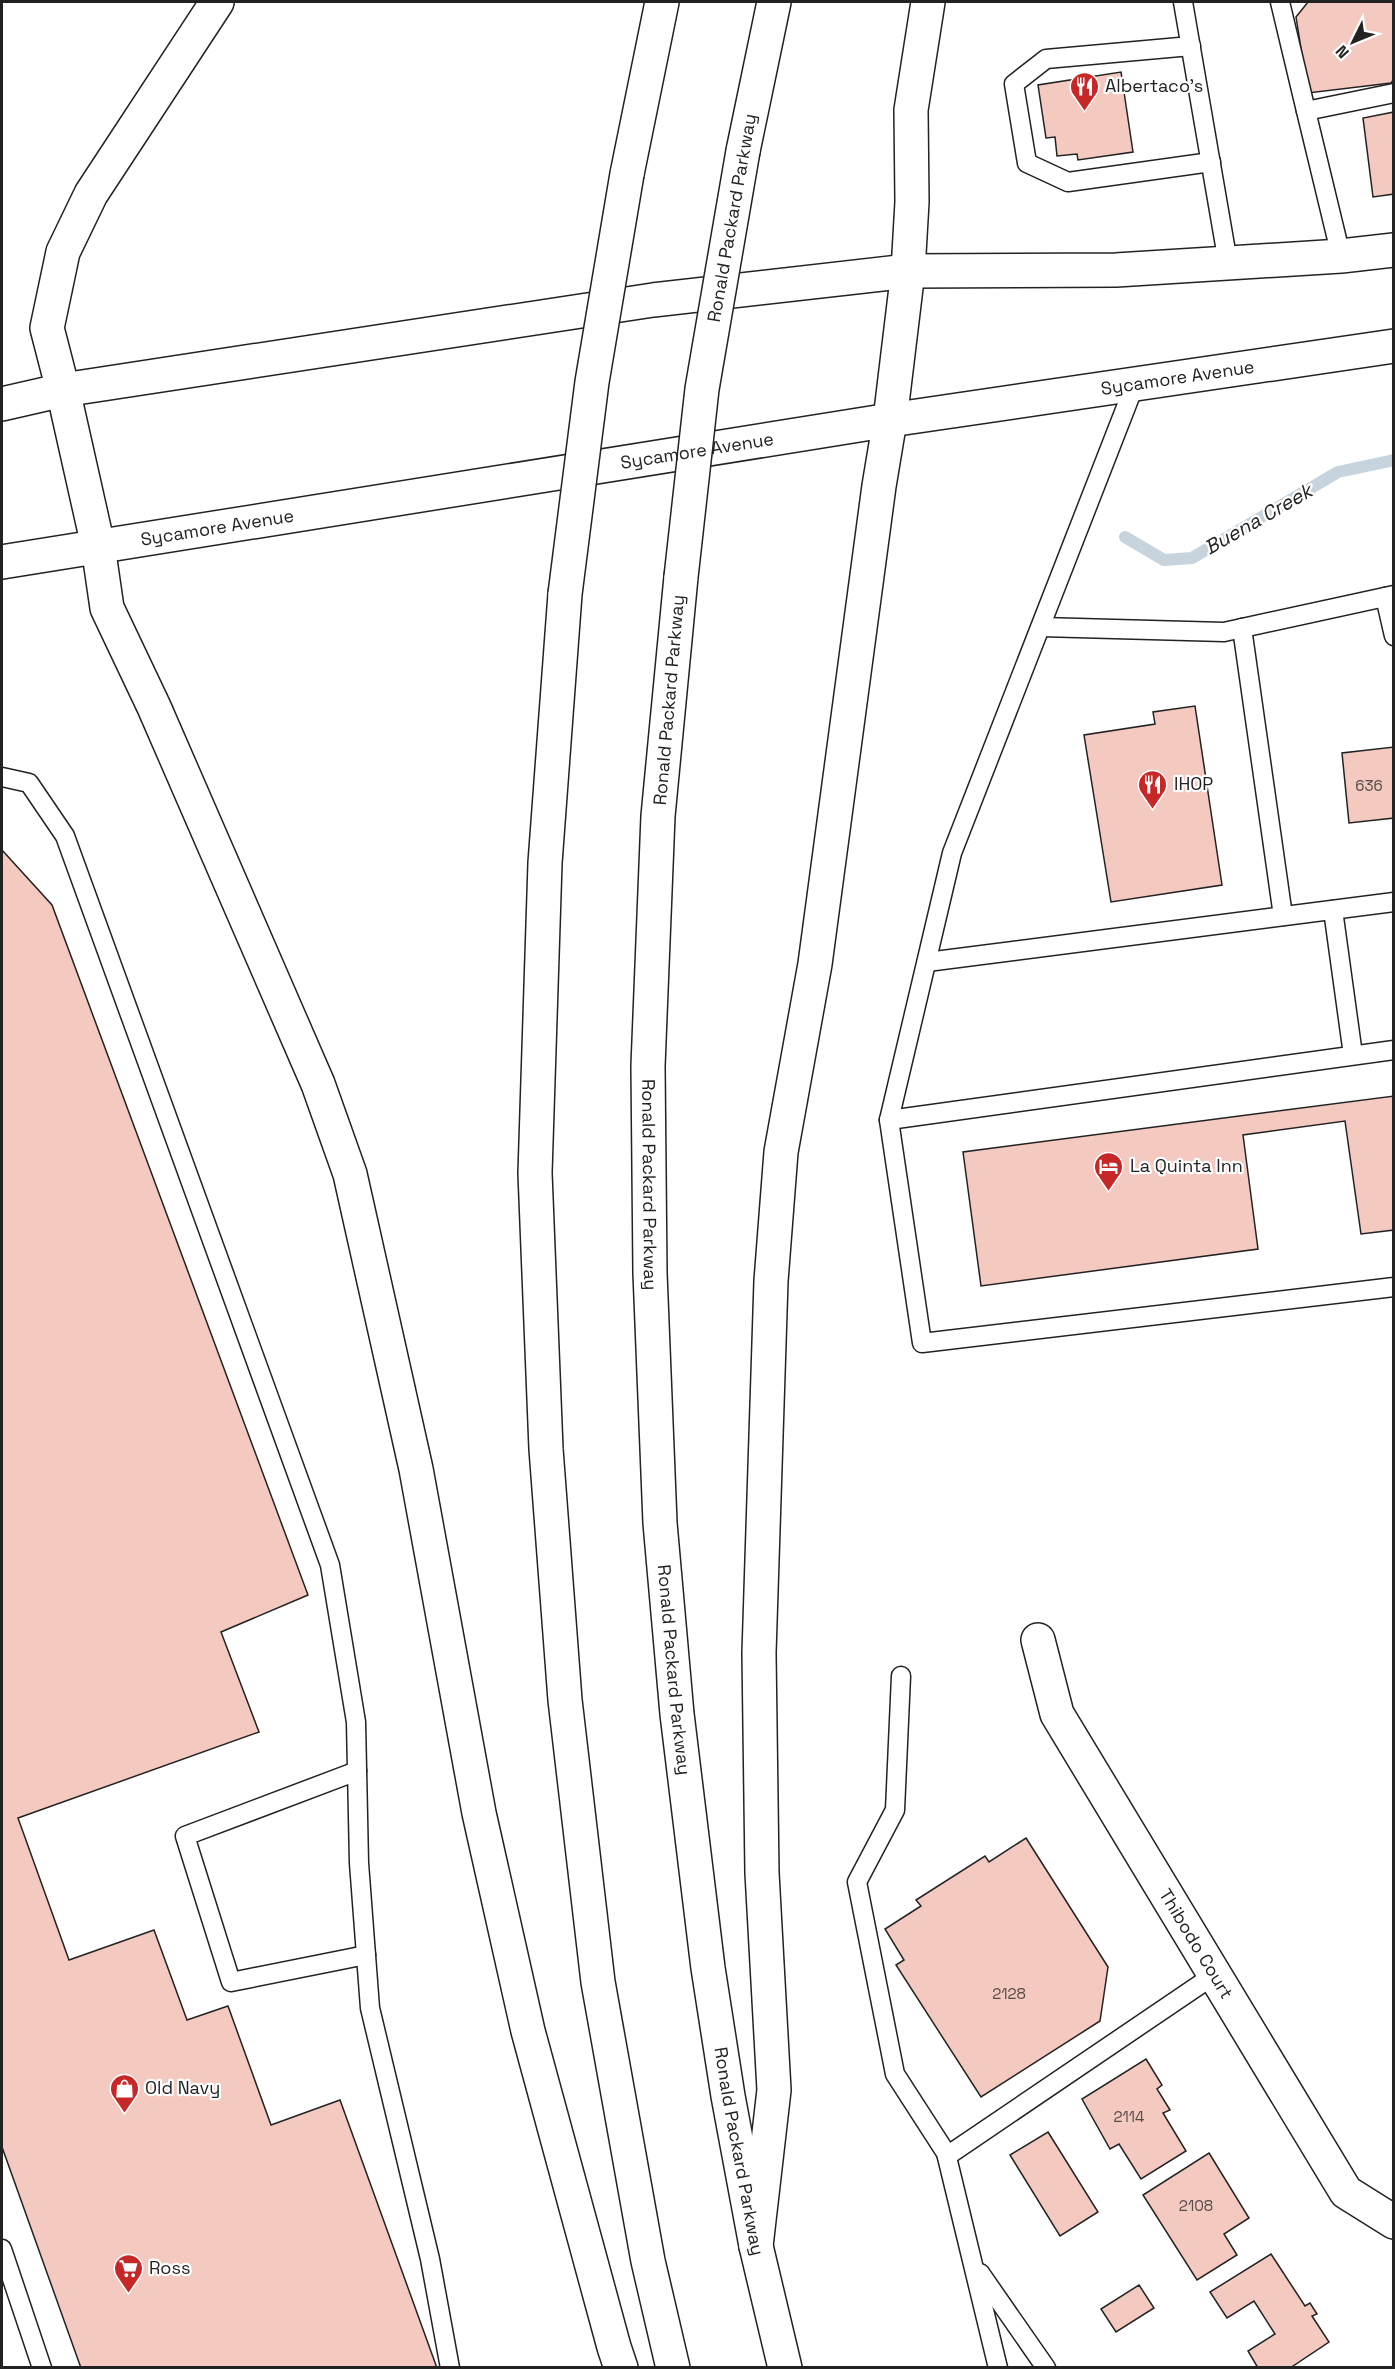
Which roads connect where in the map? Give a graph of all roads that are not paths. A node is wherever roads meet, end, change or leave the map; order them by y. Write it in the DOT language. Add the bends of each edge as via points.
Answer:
graph roads {
  1 [pos="217,2"];
  2 [pos="662,2"];
  3 [pos="774,2"];
  4 [pos="928,2"];
  5 [pos="1183,2"];
  6 [pos="1280,2"];
  7 [pos="1191,46"];
  8 [pos="1394,93"];
  9 [pos="1306,111"];
  10 [pos="1211,162"];
  11 [pos="1394,250"];
  12 [pos="1341,256"];
  13 [pos="1228,264"];
  14 [pos="908,271"];
  15 [pos="1394,346"];
  16 [pos="1136,384"];
  17 [pos="63,390"];
  18 [pos="2,404"];
  19 [pos="890,420"];
  20 [pos="98,546"];
  21 [pos="2,562"];
  22 [pos="1389,596"];
  23 [pos="1041,627"];
  24 [pos="1242,628"];
  25 [pos="1394,636"];
  26 [pos="2,777"];
  27 [pos="1394,902"];
  28 [pos="1333,910"];
  29 [pos="1283,916"];
  30 [pos="927,962"];
  31 [pos="1394,1050"];
  32 [pos="1353,1055"];
  33 [pos="889,1120"];
  34 [pos="1394,1287"];
  35 [pos="1038,1640"];
  36 [pos="901,1676"];
  37 [pos="357,1771"];
  38 [pos="366,1955"];
  39 [pos="1214,1975"];
  40 [pos="947,2156"];
  41 [pos="1394,2222"];
  42 [pos="756,2246"];
  43 [pos="2,2249"];
  44 [pos="973,2264"];
  45 [pos="42,2367"];
  46 [pos="450,2367"];
  47 [pos="621,2367"];
  48 [pos="673,2367"];
  49 [pos="785,2367"];
  50 [pos="998,2367"];
  51 [pos="1046,2367"];
  1 -- 17 [label="main road" via="91,194 63,252 47,328"];
  2 -- 48 [label="main road, bridge" via="627,174 592,382 566,594 545,863 535,1173 546,1449 565,1700 598,1982 648,2261"];
  3 -- 42 [label="main road, Ronald Packard Parkway, bridge" via="742,152 702,389 658,816 648,1066 650,1273 660,1523 677,1714 708,1968"];
  4 -- 14 [label="main road" via="911,110"];
  5 -- 7 [label="lane"];
  6 -- 9 [label="lane"];
  7 -- 10 [label="lane"];
  7 -- 10 [label="lane" via="1046,59 1014,84 1027,164 1068,182"];
  8 -- 9 [label="lane"];
  9 -- 12 [label="lane"];
  10 -- 13 [label="lane"];
  11 -- 12 [label="main road"];
  12 -- 13 [label="main road"];
  13 -- 14 [label="main road" via="1116,270"];
  14 -- 17 [label="main road" via="653,300"];
  14 -- 19 [label="main road"];
  15 -- 16 [label="main road, Sycamore Avenue"];
  16 -- 19 [label="main road, Sycamore Avenue"];
  16 -- 23 [label="lane"];
  17 -- 18 [label="main road"];
  17 -- 20 [label="main road"];
  19 -- 20 [label="main road, Sycamore Avenue"];
  19 -- 42 [label="main road" via="813,978 781,1152 773,1257 759,1653 762,1873 774,2090"];
  20 -- 21 [label="main road, Sycamore Avenue"];
  20 -- 47 [label="main road" via="106,608 159,718 314,1073 350,1174 416,1469 479,1813 528,2031"];
  22 -- 24 [label="lane"];
  22 -- 25 [label="lane"];
  23 -- 24 [label="lane" via="1224,632"];
  23 -- 30 [label="lane" via="952,853"];
  24 -- 29 [label="lane"];
  26 -- 37 [label="lane" via="29,783 65,837 330,1565 356,1722"];
  27 -- 28 [label="lane"];
  28 -- 29 [label="lane"];
  28 -- 32 [label="lane"];
  29 -- 30 [label="lane"];
  30 -- 33 [label="lane"];
  31 -- 32 [label="lane"];
  32 -- 33 [label="lane"];
  33 -- 34 [label="lane" via="922,1343"];
  35 -- 39 [label="main road, Thibodo Court" via="1057,1714"];
  36 -- 40 [label="lane" via="895,1810 857,1882 895,2074"];
  37 -- 38 [label="lane"];
  37 -- 38 [label="lane" via="185,1836 231,1982"];
  38 -- 46 [label="lane" via="370,2008 430,2259"];
  39 -- 40 [label="lane"];
  39 -- 41 [label="main road, Thibodo Court" via="1346,2192"];
  40 -- 44 [label="lane"];
  42 -- 49 [label="main road, Ronald Packard Parkway"];
  43 -- 45 [label="lane"];
  44 -- 50 [label="lane"];
  44 -- 51 [label="lane"];
}
